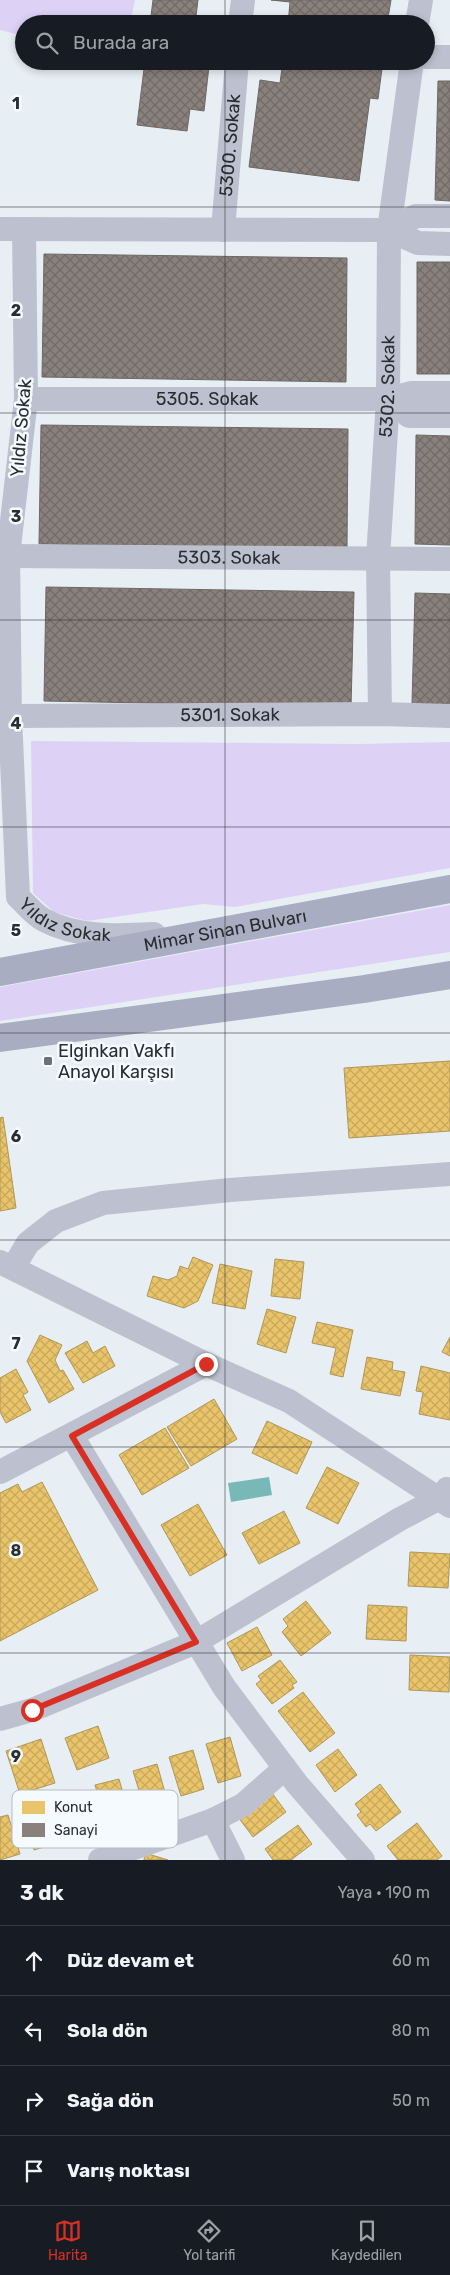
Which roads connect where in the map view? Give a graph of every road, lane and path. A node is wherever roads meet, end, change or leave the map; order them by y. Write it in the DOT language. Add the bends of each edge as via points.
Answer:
graph roads {
  1 [pos="243,0"];
  2 [pos="421,0"];
  3 [pos="241,15"];
  4 [pos="419,15"];
  5 [pos="435,57"];
  6 [pos="450,58"];
  7 [pos="236,70"];
  8 [pos="411,70"];
  9 [pos="450,216"];
  10 [pos="0,229"];
  11 [pos="24,229"];
  12 [pos="223,230"];
  13 [pos="389,230"];
  14 [pos="450,244"];
  15 [pos="450,393"];
  16 [pos="26,399"];
  17 [pos="388,399"];
  18 [pos="450,416"];
  19 [pos="8,556"];
  20 [pos="378,558"];
  21 [pos="450,559"];
  22 [pos="380,714"];
  23 [pos="10,716"];
  24 [pos="450,716"];
  25 [pos="450,889"];
  26 [pos="216,931"];
  27 [pos="0,972"];
  28 [pos="450,975"];
  29 [pos="0,1038"];
  30 [pos="450,1174"];
  31 [pos="7,1265"];
  32 [pos="206,1364"];
  33 [pos="72,1436"];
  34 [pos="0,1472"];
  35 [pos="447,1496"];
  36 [pos="196,1642"];
  37 [pos="0,1719"];
  38 [pos="285,1768"];
  39 [pos="213,1820"];
  40 [pos="178,1832"];
  41 [pos="134,1848"];
  42 [pos="100,1860"];
  43 [pos="233,1860"];
  44 [pos="363,1860"];
  1 -- 3 [label="street"];
  2 -- 4 [label="street"];
  5 -- 6 [label="street"];
  7 -- 12 [label="street, 5300. Sokak"];
  8 -- 13 [label="street, 5302. Sokak"];
  9 -- 13 [label="street" via="416,216"];
  10 -- 11 [label="street"];
  11 -- 12 [label="street"];
  11 -- 16 [label="street, Yıldız Sokak"];
  12 -- 13 [label="street"];
  13 -- 14 [label="street" via="418,243"];
  13 -- 17 [label="street, 5302. Sokak"];
  15 -- 17 [label="street, 5305. Sokak" via="412,393"];
  16 -- 17 [label="street, 5305. Sokak"];
  16 -- 19 [label="street, Yıldız Sokak"];
  17 -- 18 [label="street" via="409,416"];
  17 -- 20 [label="street, 5302. Sokak"];
  19 -- 20 [label="street, 5303. Sokak"];
  19 -- 23 [label="street, Yıldız Sokak"];
  20 -- 21 [label="street, 5303. Sokak"];
  20 -- 22 [label="street, 5302. Sokak"];
  22 -- 23 [label="street, 5301. Sokak"];
  22 -- 24 [label="street, 5301. Sokak"];
  23 -- 26 [label="street, Yıldız Sokak" via="18,897 42,920 78,933 122,936"];
  25 -- 26 [label="highway, Mimar Sinan Bulvarı"];
  26 -- 27 [label="highway, Mimar Sinan Bulvarı"];
  28 -- 29 [label="highway"];
  30 -- 31 [label="street" via="103,1203 56,1221"];
  31 -- 32 [label="street"];
  32 -- 33 [label="street"];
  32 -- 35 [label="street" via="290,1401"];
  33 -- 34 [label="street"];
  33 -- 36 [label="street"];
  35 -- 36 [label="street" via="400,1519"];
  36 -- 37 [label="street" via="32,1710"];
  36 -- 38 [label="street" via="224,1687"];
  38 -- 39 [label="street" via="243,1805"];
  38 -- 44 [label="street"];
  39 -- 40 [label="street"];
  39 -- 43 [label="street"];
  41 -- 42 [label="street"];
}
